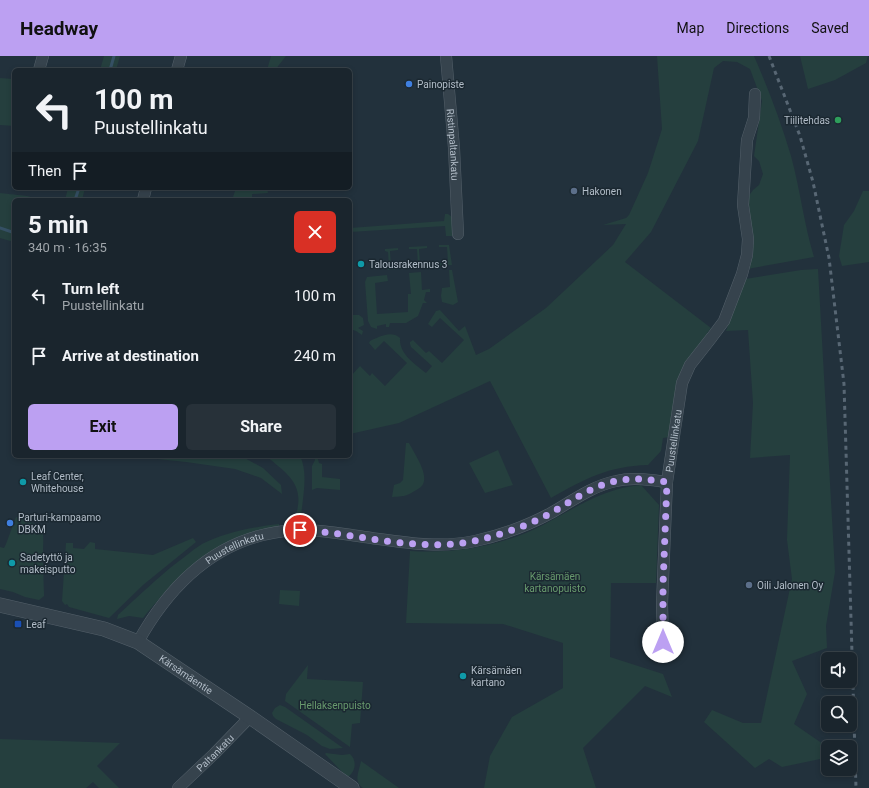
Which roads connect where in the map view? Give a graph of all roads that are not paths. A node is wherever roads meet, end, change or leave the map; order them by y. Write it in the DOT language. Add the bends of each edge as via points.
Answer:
graph roads {
  1 [pos="43,56"];
  2 [pos="181,56"];
  3 [pos="446,56"];
  4 [pos="40,68"];
  5 [pos="178,68"];
  6 [pos="755,94"];
  7 [pos="458,234"];
  8 [pos="667,482"];
  9 [pos="0,605"];
  10 [pos="138,642"];
  11 [pos="663,642"];
  12 [pos="250,717"];
  13 [pos="178,788"];
  14 [pos="352,788"];
  1 -- 4 [label="street"];
  2 -- 5 [label="street"];
  3 -- 7 [label="street, Ristinpaltankatu"];
  6 -- 8 [label="street, Puustellinkatu" via="754,118 747,140 743,205 748,240 747,255 724,321 690,365 682,383"];
  8 -- 10 [label="street, Puustellinkatu" via="627,479 603,484 522,527 458,544 416,544 300,530 250,539 215,555 193,571 166,599"];
  8 -- 11 [label="street"];
  9 -- 10 [label="street, Kärsämäentie" via="104,629"];
  10 -- 12 [label="street, Kärsämäentie"];
  12 -- 13 [label="street, Paltankatu"];
  12 -- 14 [label="street, Kärsämäentie"];
}
